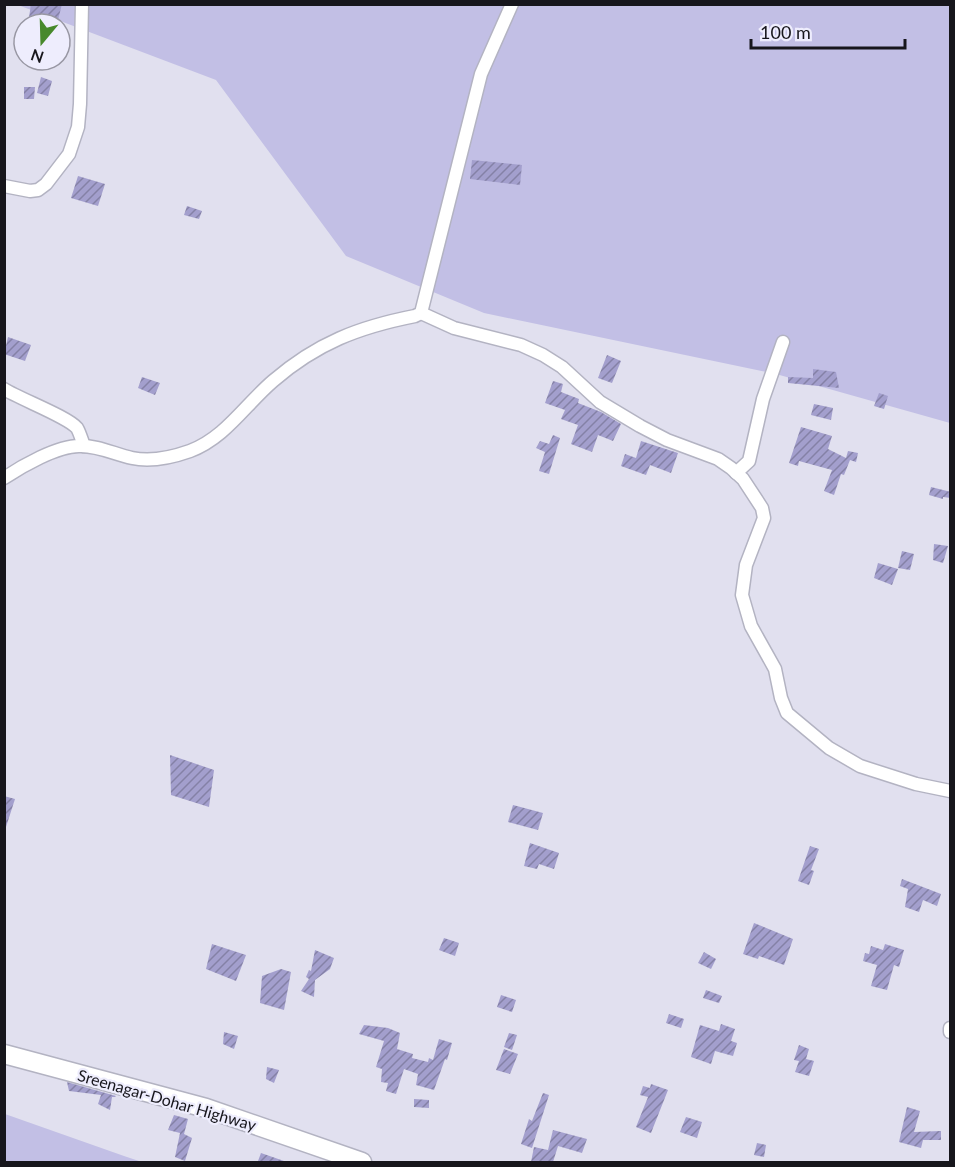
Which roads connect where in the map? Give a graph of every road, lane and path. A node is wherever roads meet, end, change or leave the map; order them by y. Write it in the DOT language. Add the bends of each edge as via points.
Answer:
graph roads {
  1 [pos="82,4"];
  2 [pos="512,4"];
  3 [pos="4,186"];
  4 [pos="421,313"];
  5 [pos="783,342"];
  6 [pos="4,389"];
  7 [pos="84,446"];
  8 [pos="736,473"];
  9 [pos="4,478"];
  10 [pos="951,791"];
  11 [pos="4,1054"];
  12 [pos="362,1162"];
  1 -- 3 [label="street" via="81,104 69,154 38,190"];
  2 -- 4 [label="street" via="481,74"];
  4 -- 7 [label="street" via="368,327 318,347 273,381 223,431 188,452 149,460"];
  4 -- 8 [label="street" via="454,328 522,345 543,355 600,402 667,440 718,459"];
  5 -- 8 [label="street" via="763,399 749,461"];
  6 -- 7 [label="street" via="71,424"];
  7 -- 9 [label="street" via="54,452"];
  8 -- 10 [label="street" via="762,508 764,519 746,566 744,605 775,669 787,713 829,748 860,766"];
  11 -- 12 [label="main road, Sreenagar-Dohar Highway" via="206,1108"];
}
